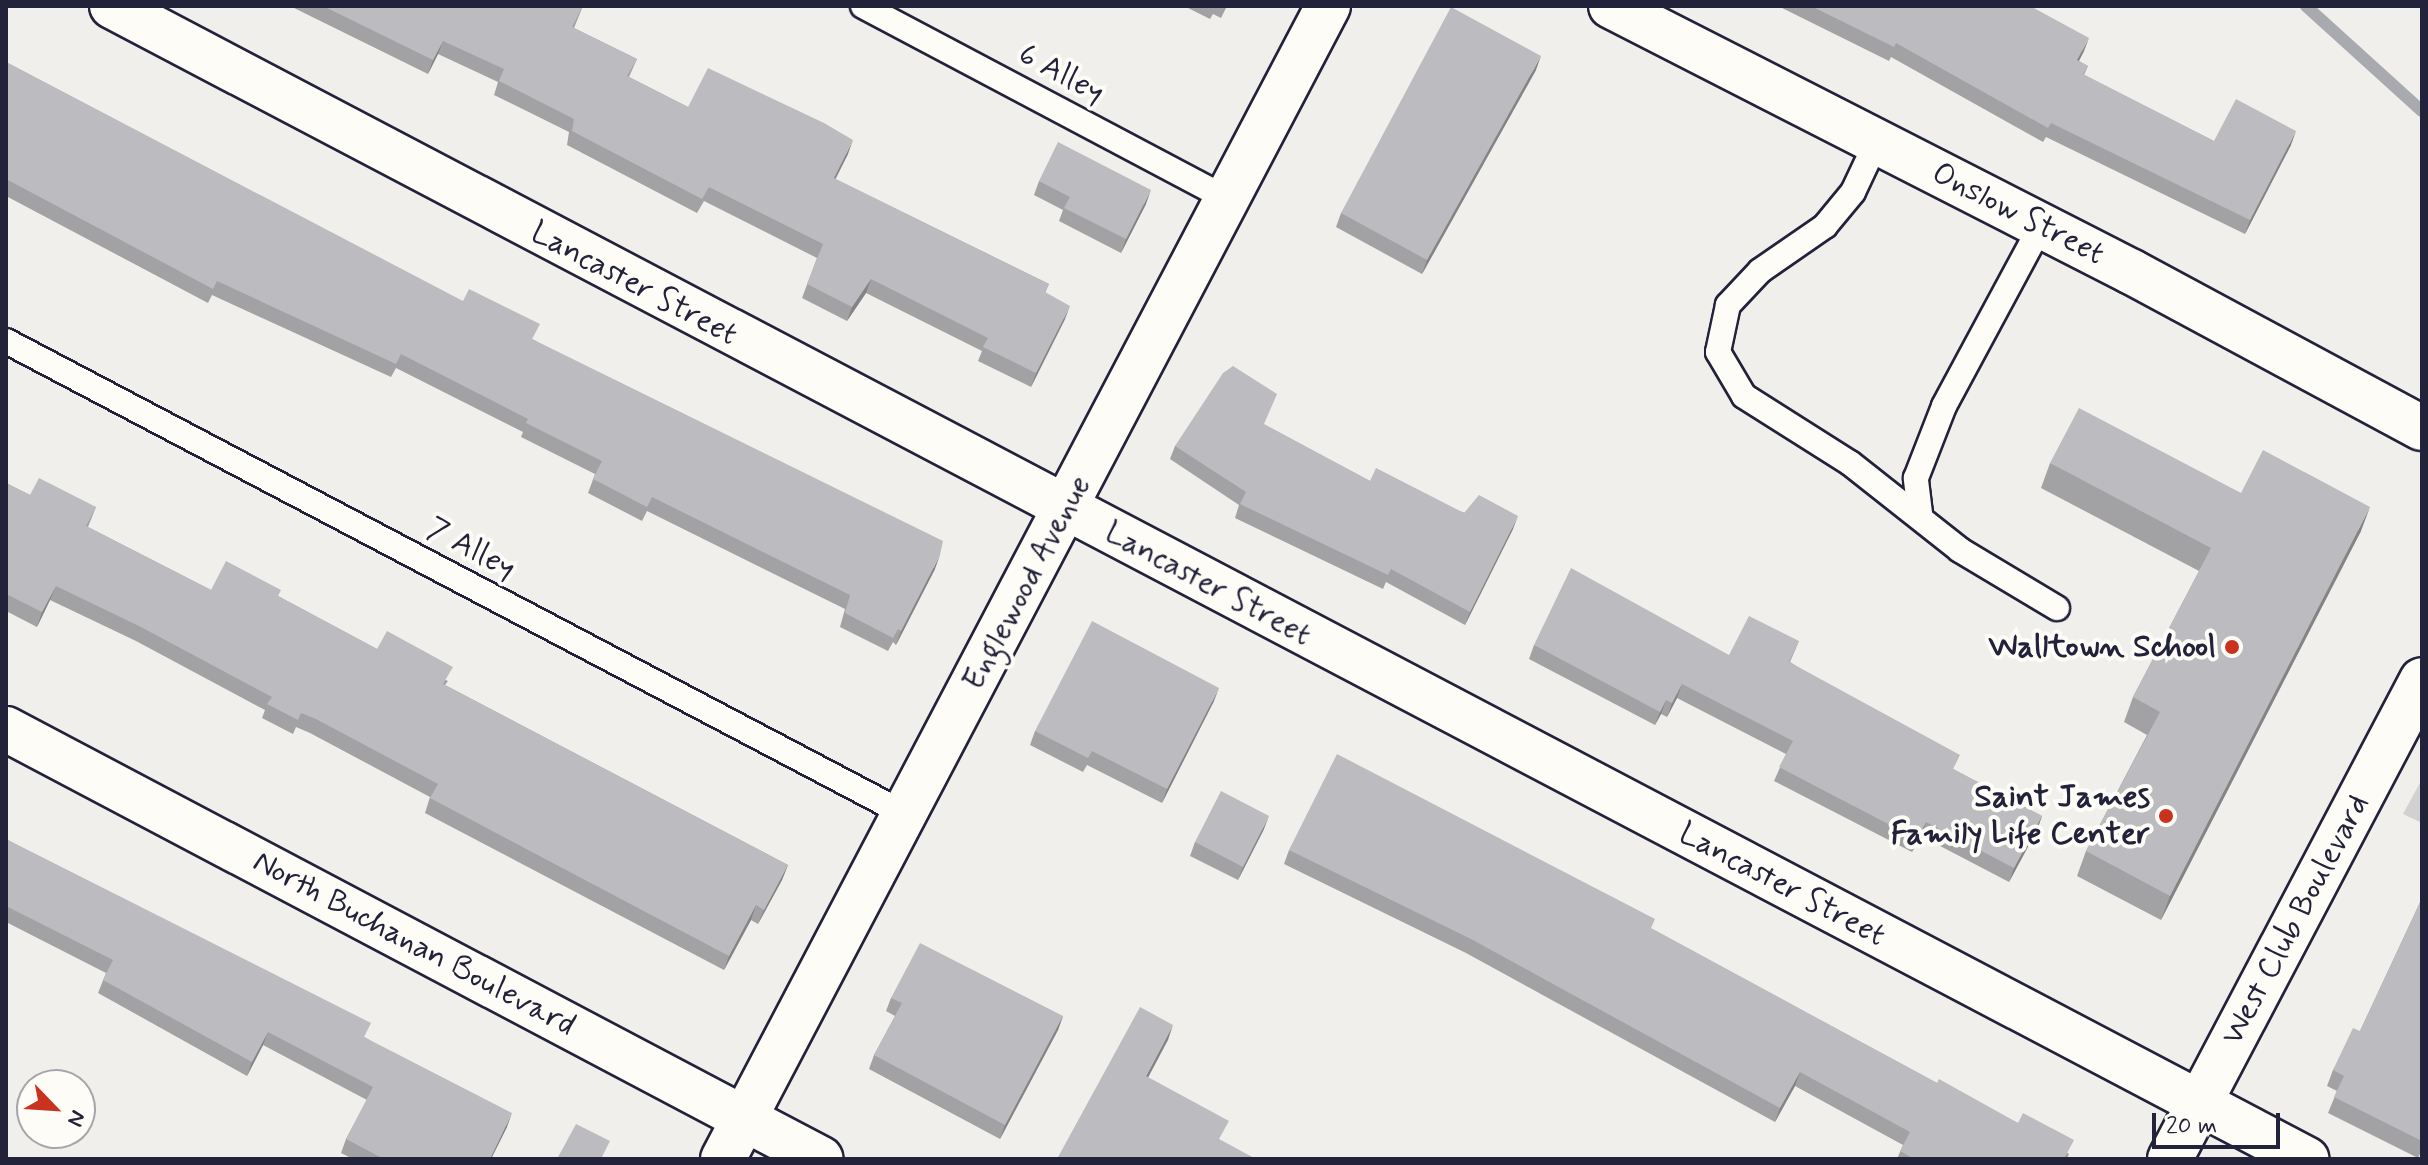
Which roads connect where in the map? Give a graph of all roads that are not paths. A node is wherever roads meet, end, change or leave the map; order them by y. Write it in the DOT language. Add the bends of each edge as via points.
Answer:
graph roads {
  1 [pos="112,6"];
  2 [pos="863,6"];
  3 [pos="1328,6"];
  4 [pos="1611,6"];
  5 [pos="1877,141"];
  6 [pos="1228,199"];
  7 [pos="2041,226"];
  8 [pos="6,341"];
  9 [pos="2422,428"];
  10 [pos="1066,510"];
  11 [pos="1920,513"];
  12 [pos="2057,608"];
  13 [pos="2422,680"];
  14 [pos="6,729"];
  15 [pos="905,814"];
  16 [pos="2198,1102"];
  17 [pos="745,1119"];
  18 [pos="723,1159"];
  19 [pos="821,1159"];
  20 [pos="2170,1159"];
  21 [pos="2306,1159"];
  1 -- 10 [label="street, Lancaster Street"];
  2 -- 6 [label="lane, 6 Alley"];
  3 -- 6 [label="street, Englewood Avenue"];
  4 -- 5 [label="street, Onslow Street"];
  5 -- 7 [label="street, Onslow Street"];
  5 -- 11 [label="lane" via="1853,192 1825,226 1760,271 1728,305 1718,352 1744,396"];
  6 -- 10 [label="street, Englewood Avenue"];
  7 -- 9 [label="street, Onslow Street"];
  7 -- 11 [label="lane" via="1944,406 1916,478"];
  8 -- 15 [label="lane, 7 Alley"];
  10 -- 15 [label="street, Englewood Avenue"];
  10 -- 16 [label="street, Lancaster Street"];
  11 -- 12 [label="lane" via="1960,550"];
  13 -- 16 [label="street, West Club Boulevard"];
  14 -- 17 [label="street, North Buchanan Boulevard"];
  15 -- 17 [label="street, Englewood Avenue"];
  16 -- 20 [label="street, West Club Boulevard"];
  16 -- 21 [label="street, Lancaster Street"];
  17 -- 18 [label="street, Englewood Avenue"];
  17 -- 19 [label="street, North Buchanan Boulevard"];
}
